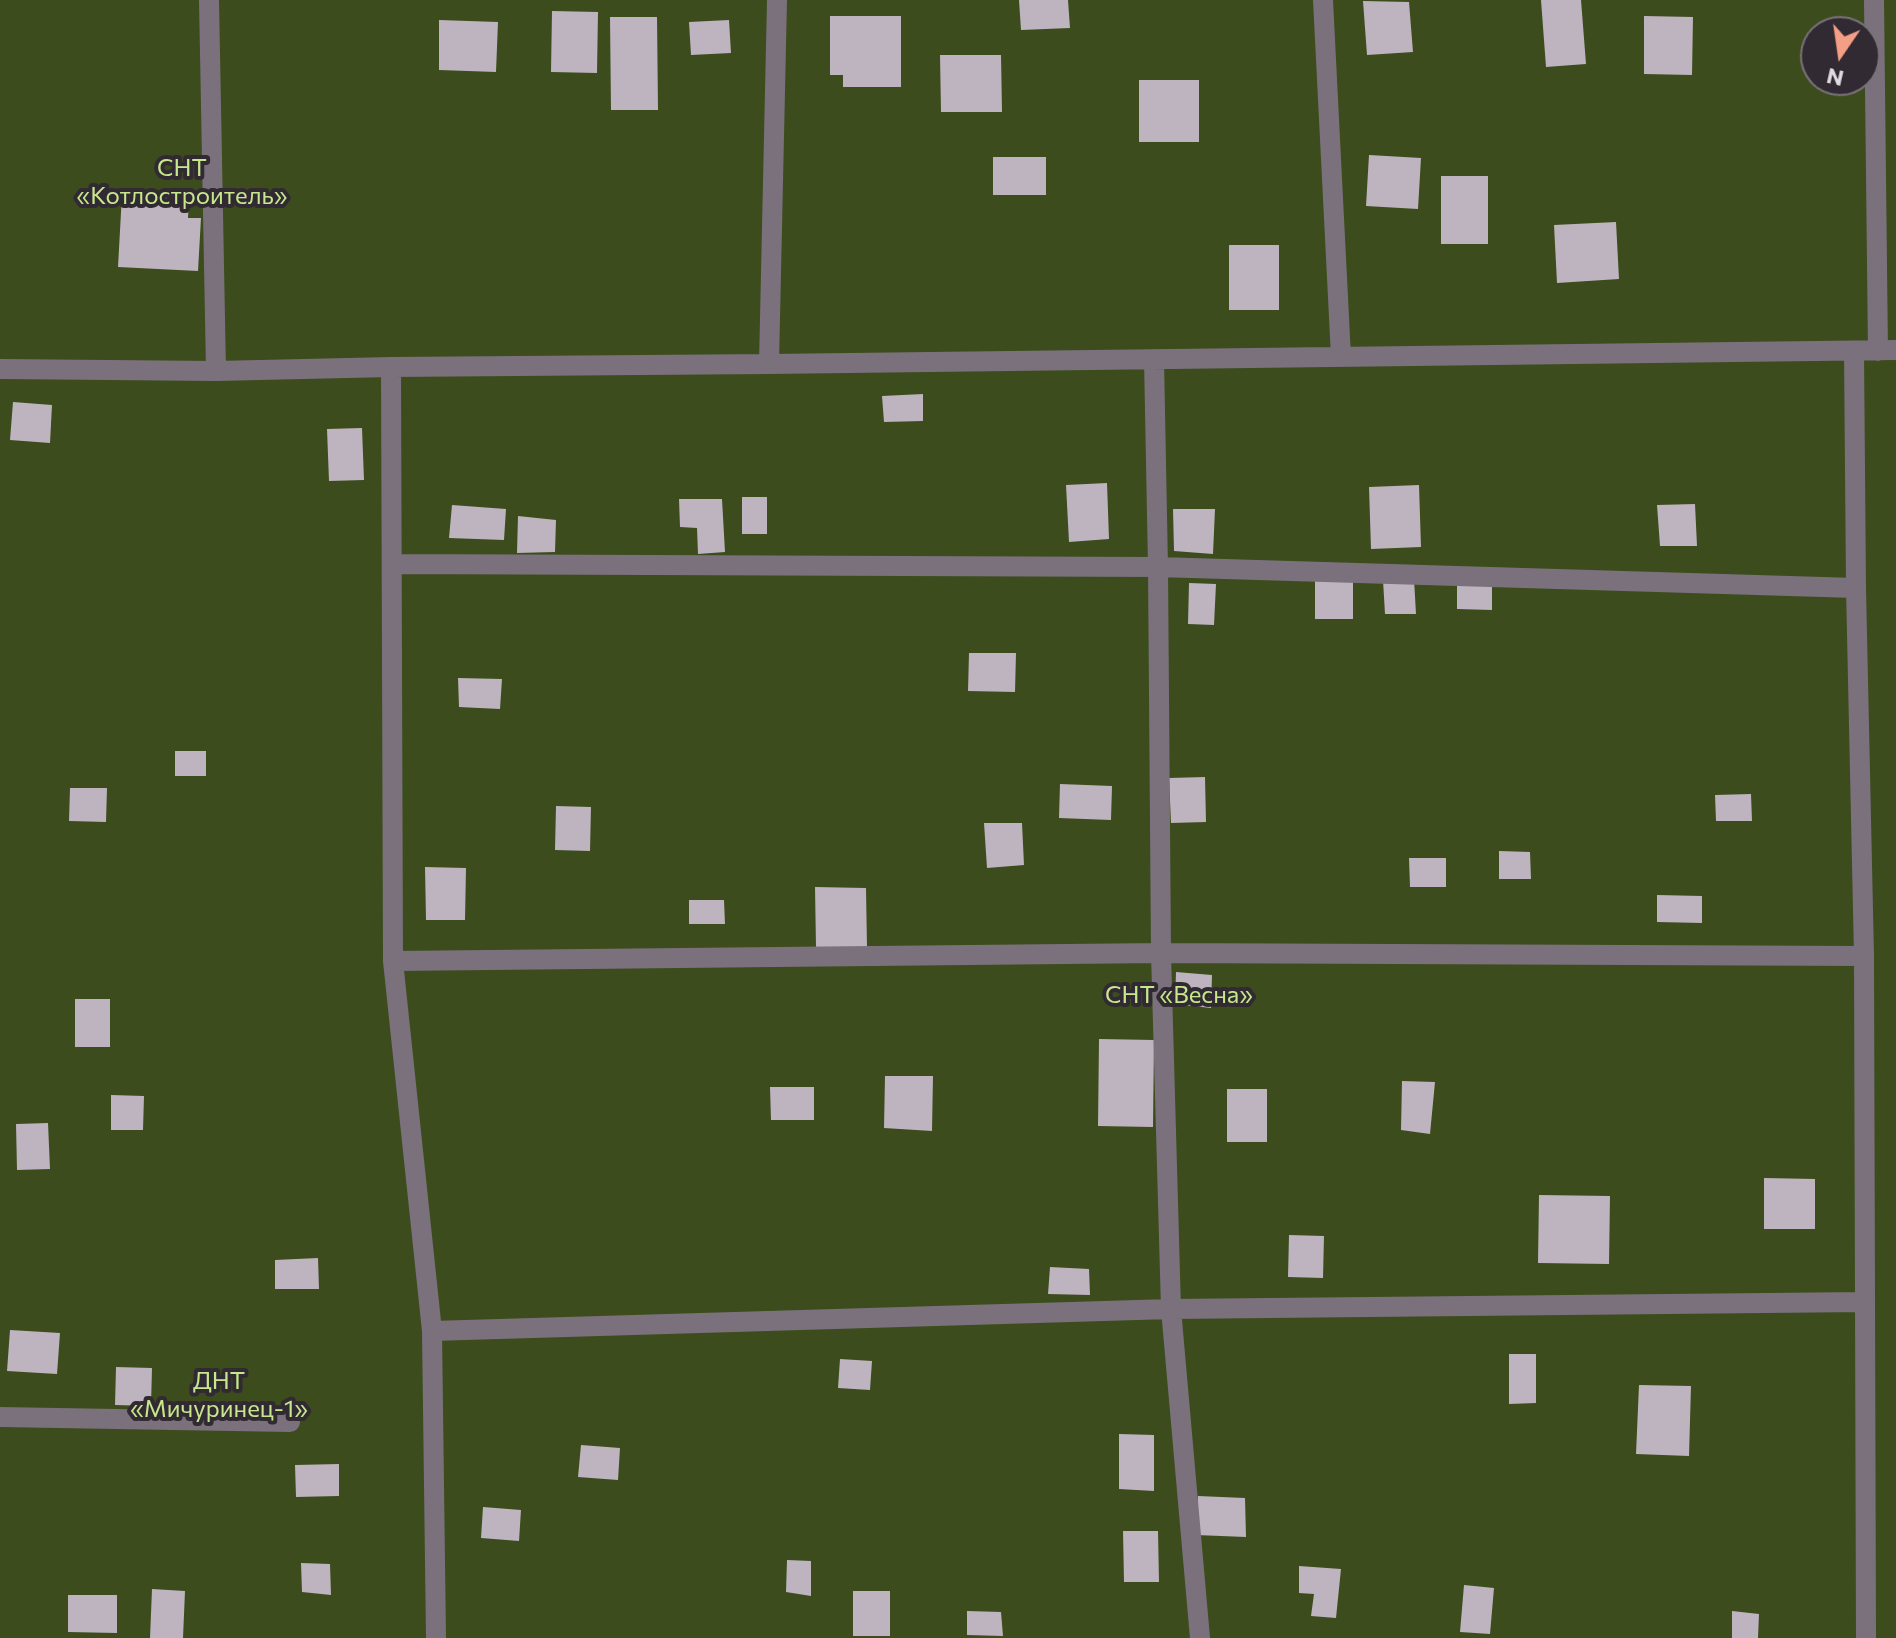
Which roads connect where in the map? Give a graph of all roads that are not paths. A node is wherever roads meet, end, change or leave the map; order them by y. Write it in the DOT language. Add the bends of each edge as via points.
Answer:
graph roads {
  1 [pos="209,0"];
  2 [pos="777,0"];
  3 [pos="1323,0"];
  4 [pos="1874,0"];
  5 [pos="1887,350"];
  6 [pos="1854,351"];
  7 [pos="1341,357"];
  8 [pos="1154,359"];
  9 [pos="769,364"];
  10 [pos="391,367"];
  11 [pos="0,369"];
  12 [pos="216,371"];
  13 [pos="393,564"];
  14 [pos="1158,567"];
  15 [pos="1856,588"];
  16 [pos="1161,953"];
  17 [pos="1864,956"];
  18 [pos="393,961"];
  19 [pos="1865,1302"];
  20 [pos="1171,1309"];
  21 [pos="432,1331"];
  22 [pos="0,1417"];
  23 [pos="290,1422"];
  24 [pos="436,1638"];
  25 [pos="1200,1638"];
  26 [pos="1866,1638"];
  1 -- 12 [label="street"];
  2 -- 9 [label="street"];
  3 -- 7 [label="street"];
  4 -- 5 [label="street"];
  5 -- 6 [label="street"];
  6 -- 7 [label="street"];
  6 -- 15 [label="street"];
  7 -- 8 [label="street"];
  8 -- 9 [label="street"];
  8 -- 14 [label="street"];
  9 -- 10 [label="street"];
  10 -- 12 [label="street"];
  10 -- 13 [label="street"];
  11 -- 12 [label="street"];
  13 -- 14 [label="street"];
  13 -- 18 [label="street"];
  14 -- 15 [label="street"];
  14 -- 16 [label="street"];
  15 -- 17 [label="street"];
  16 -- 17 [label="street"];
  16 -- 18 [label="street"];
  16 -- 20 [label="street"];
  17 -- 19 [label="street"];
  18 -- 21 [label="street"];
  19 -- 20 [label="street"];
  19 -- 26 [label="street"];
  20 -- 21 [label="street"];
  20 -- 25 [label="street"];
  21 -- 24 [label="street"];
  22 -- 23 [label="street"];
}
